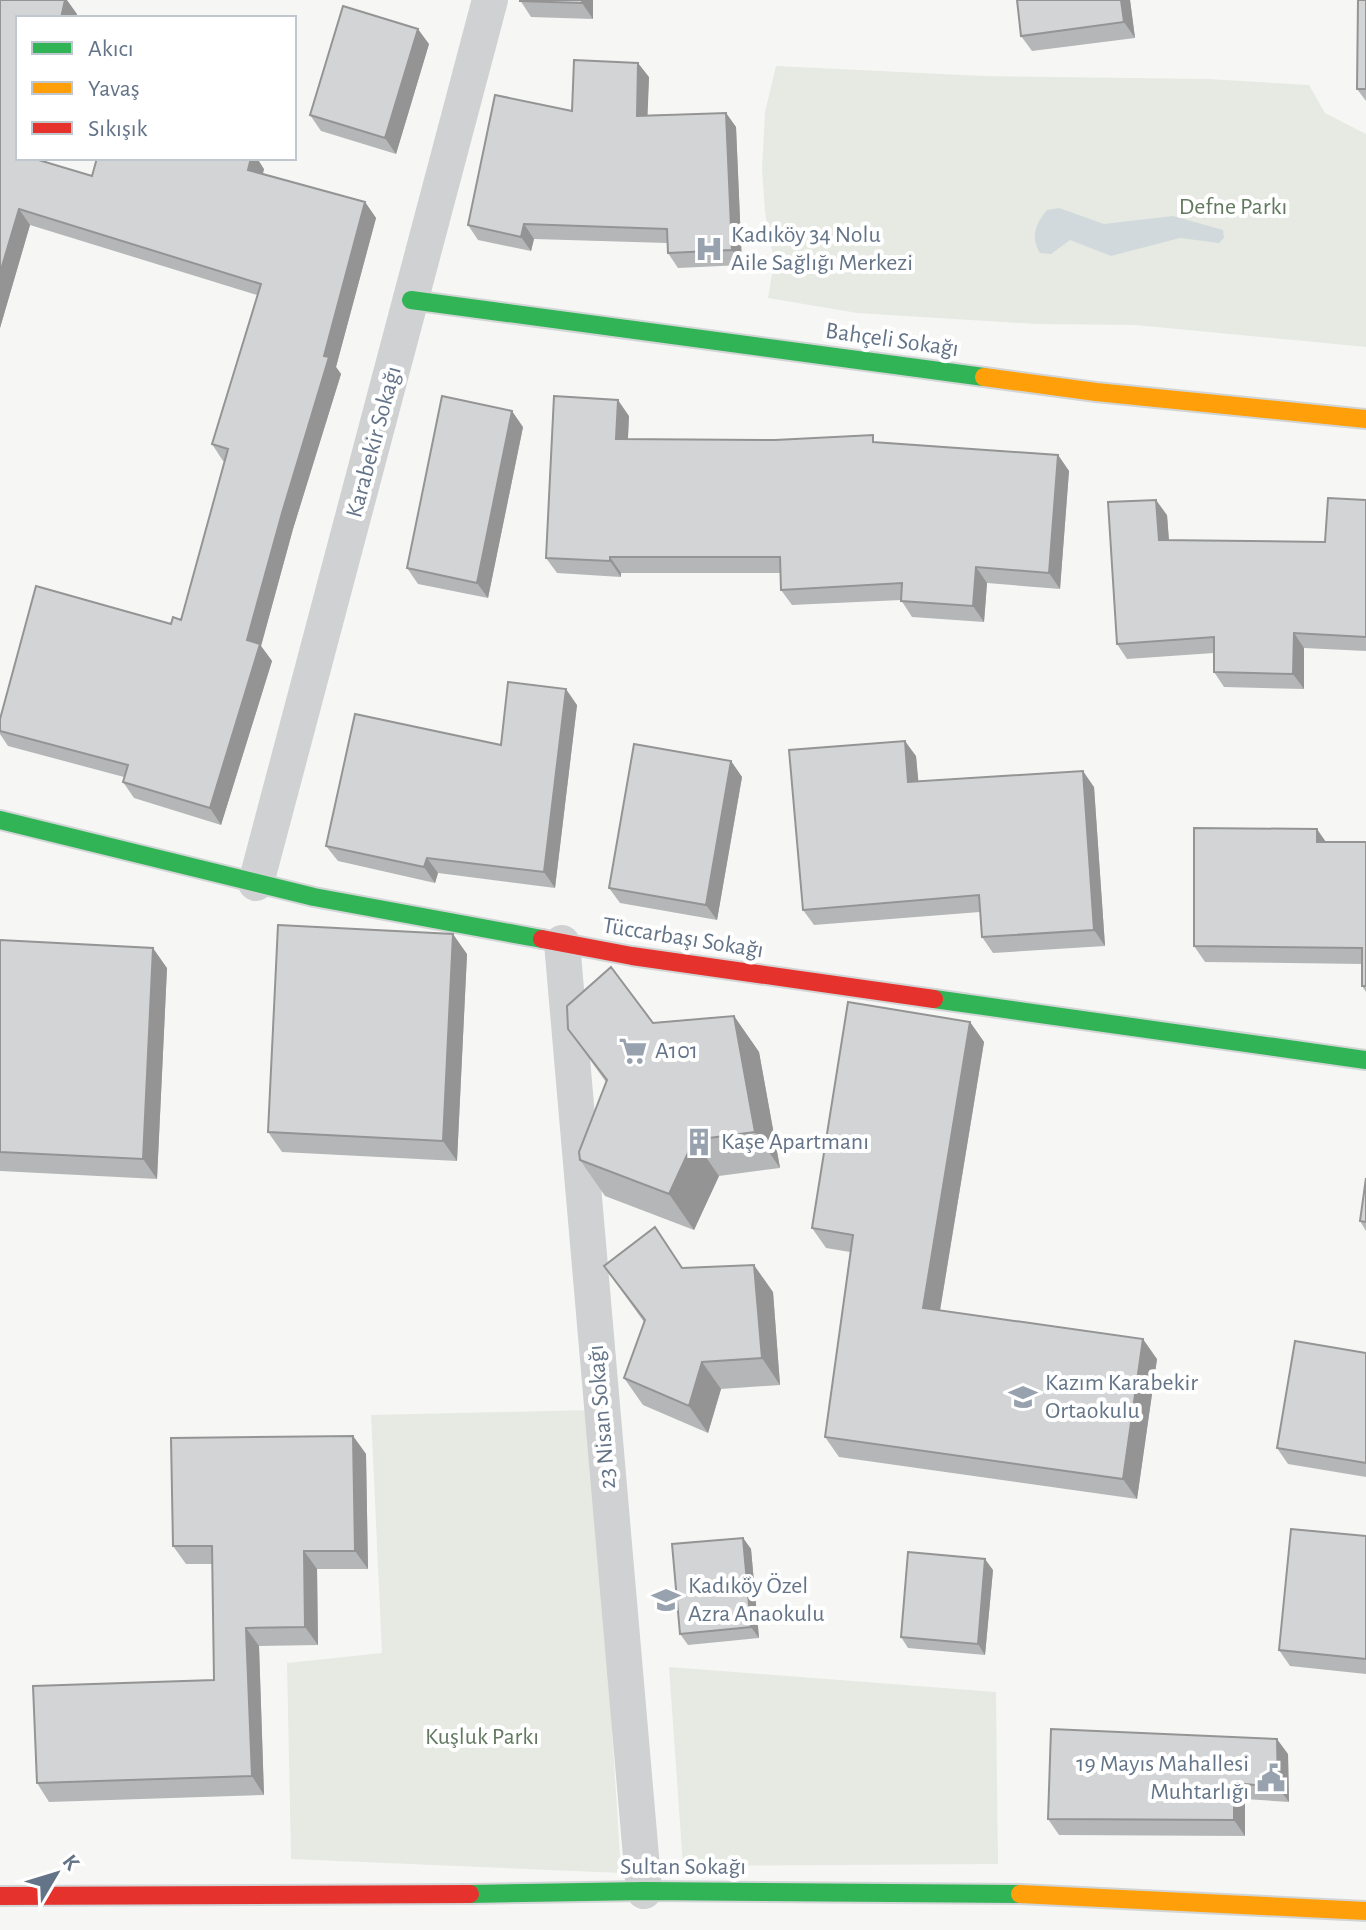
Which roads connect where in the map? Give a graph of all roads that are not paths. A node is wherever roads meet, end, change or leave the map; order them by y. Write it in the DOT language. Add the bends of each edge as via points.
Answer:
graph roads {
  1 [pos="490,0"];
  2 [pos="411,300"];
  3 [pos="1366,419"];
  4 [pos="0,820"];
  5 [pos="256,883"];
  6 [pos="562,943"];
  7 [pos="1366,1060"];
  8 [pos="644,1891"];
  9 [pos="0,1896"];
  10 [pos="1366,1911"];
  1 -- 2 [label="street, Karabekir Sokağı"];
  2 -- 3 [label="street, Bahçeli Sokağı" via="1118,395"];
  2 -- 5 [label="street, Karabekir Sokağı"];
  4 -- 5 [label="street, Tüccarbaşı Sokağı"];
  5 -- 6 [label="street, Tüccarbaşı Sokağı"];
  6 -- 7 [label="street, Tüccarbaşı Sokağı" via="684,965"];
  6 -- 8 [label="street, 23 Nisan Sokağı"];
  8 -- 9 [label="street, Sultan Sokağı"];
  8 -- 10 [label="street, Sultan Sokağı" via="1087,1896"];
}
